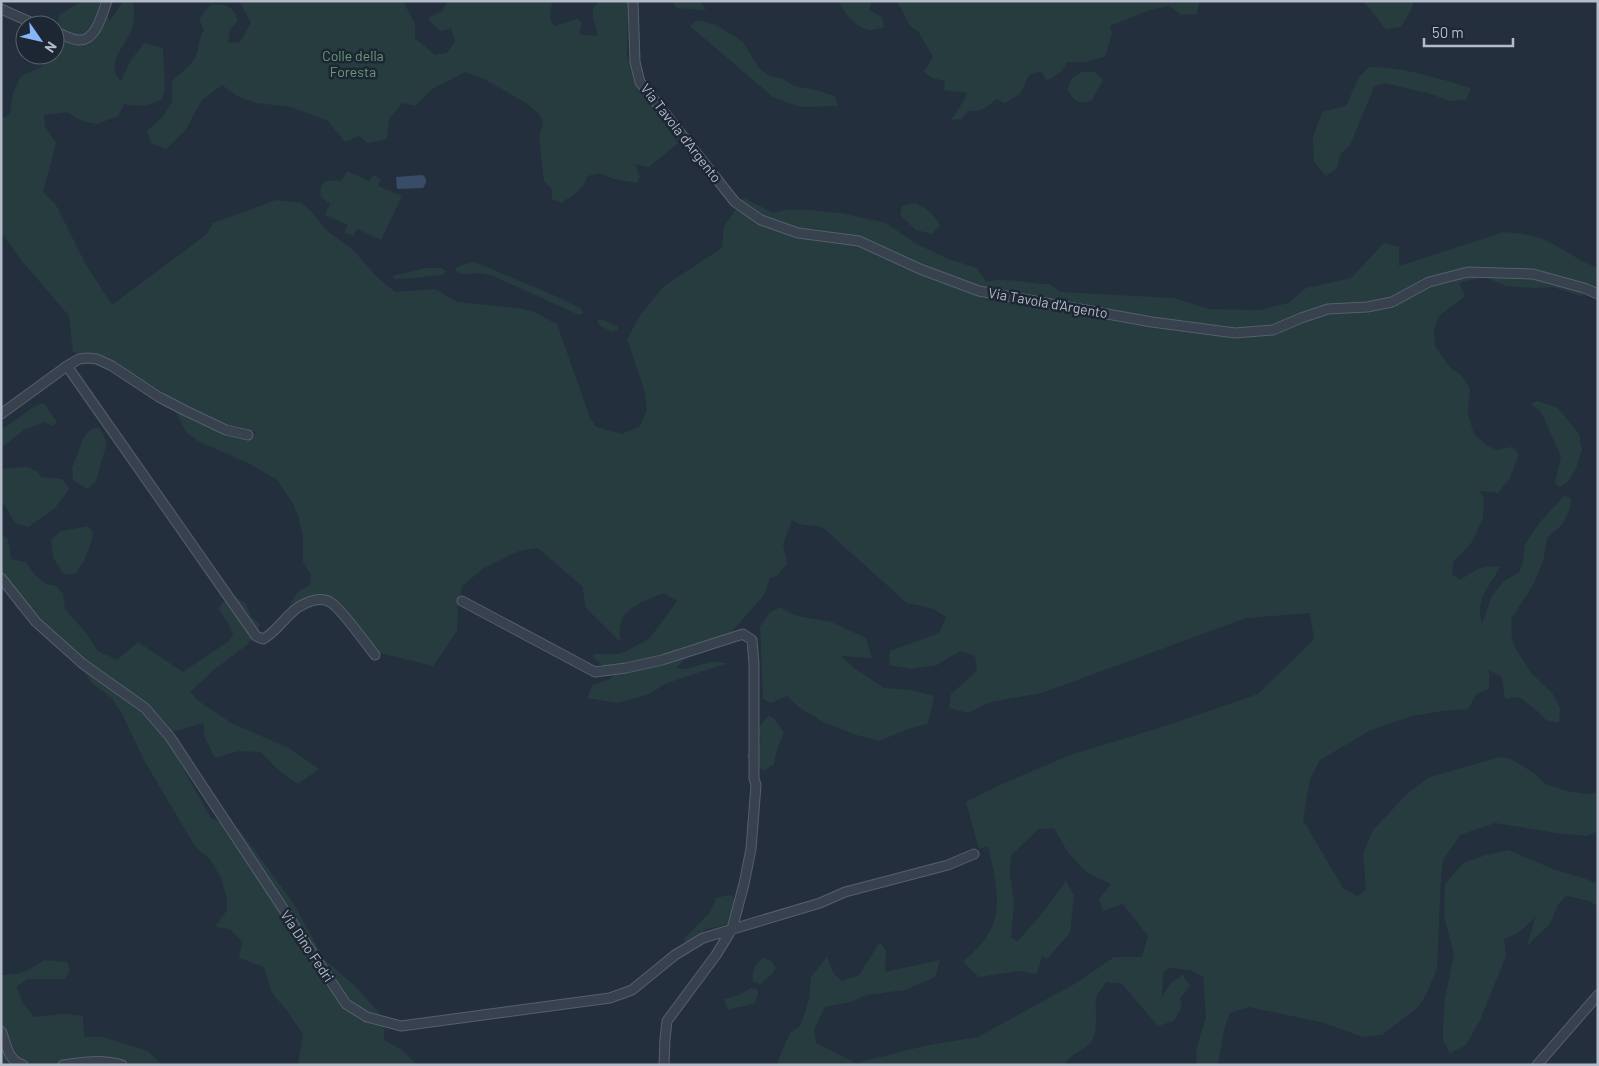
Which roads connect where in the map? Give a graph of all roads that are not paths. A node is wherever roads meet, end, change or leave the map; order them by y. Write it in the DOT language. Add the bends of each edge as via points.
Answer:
graph roads {
  1 [pos="107,1"];
  2 [pos="633,1"];
  3 [pos="1,9"];
  4 [pos="15,15"];
  5 [pos="65,35"];
  6 [pos="1598,294"];
  7 [pos="67,366"];
  8 [pos="1,414"];
  9 [pos="248,435"];
  10 [pos="1,578"];
  11 [pos="462,601"];
  12 [pos="375,655"];
  13 [pos="974,854"];
  14 [pos="732,928"];
  15 [pos="1598,995"];
  16 [pos="1,1032"];
  17 [pos="23,1065"];
  18 [pos="63,1065"];
  19 [pos="122,1065"];
  20 [pos="664,1065"];
  21 [pos="1537,1065"];
  1 -- 5 [label="street" via="96,30 86,39"];
  2 -- 6 [label="street, Via Tavola d'Argento" via="635,62 640,82 734,202 761,220 798,233 859,241 920,269 980,291 1133,319 1235,333 1272,330 1328,309 1392,302 1428,282 1468,272 1533,274"];
  3 -- 4 [label="street"];
  7 -- 8 [label="street"];
  7 -- 9 [label="street" via="79,359 97,359 184,410 226,430"];
  7 -- 12 [label="street" via="256,636 263,639 270,636 298,607 322,599 339,611"];
  10 -- 14 [label="street, Via Dino Fedri" via="36,622 83,664 145,708 170,737 346,1004 367,1017 401,1026 610,998 632,990 703,938"];
  11 -- 14 [label="street" via="595,672 662,660 743,634 752,640 756,785 751,849"];
  13 -- 14 [label="street, Via Dino Fedri" via="948,865 845,892 820,903"];
  14 -- 20 [label="street" via="667,1021"];
  15 -- 21 [label="street"];
  16 -- 17 [label="street" via="9,1056"];
  18 -- 19 [label="street" via="83,1062"];
}
